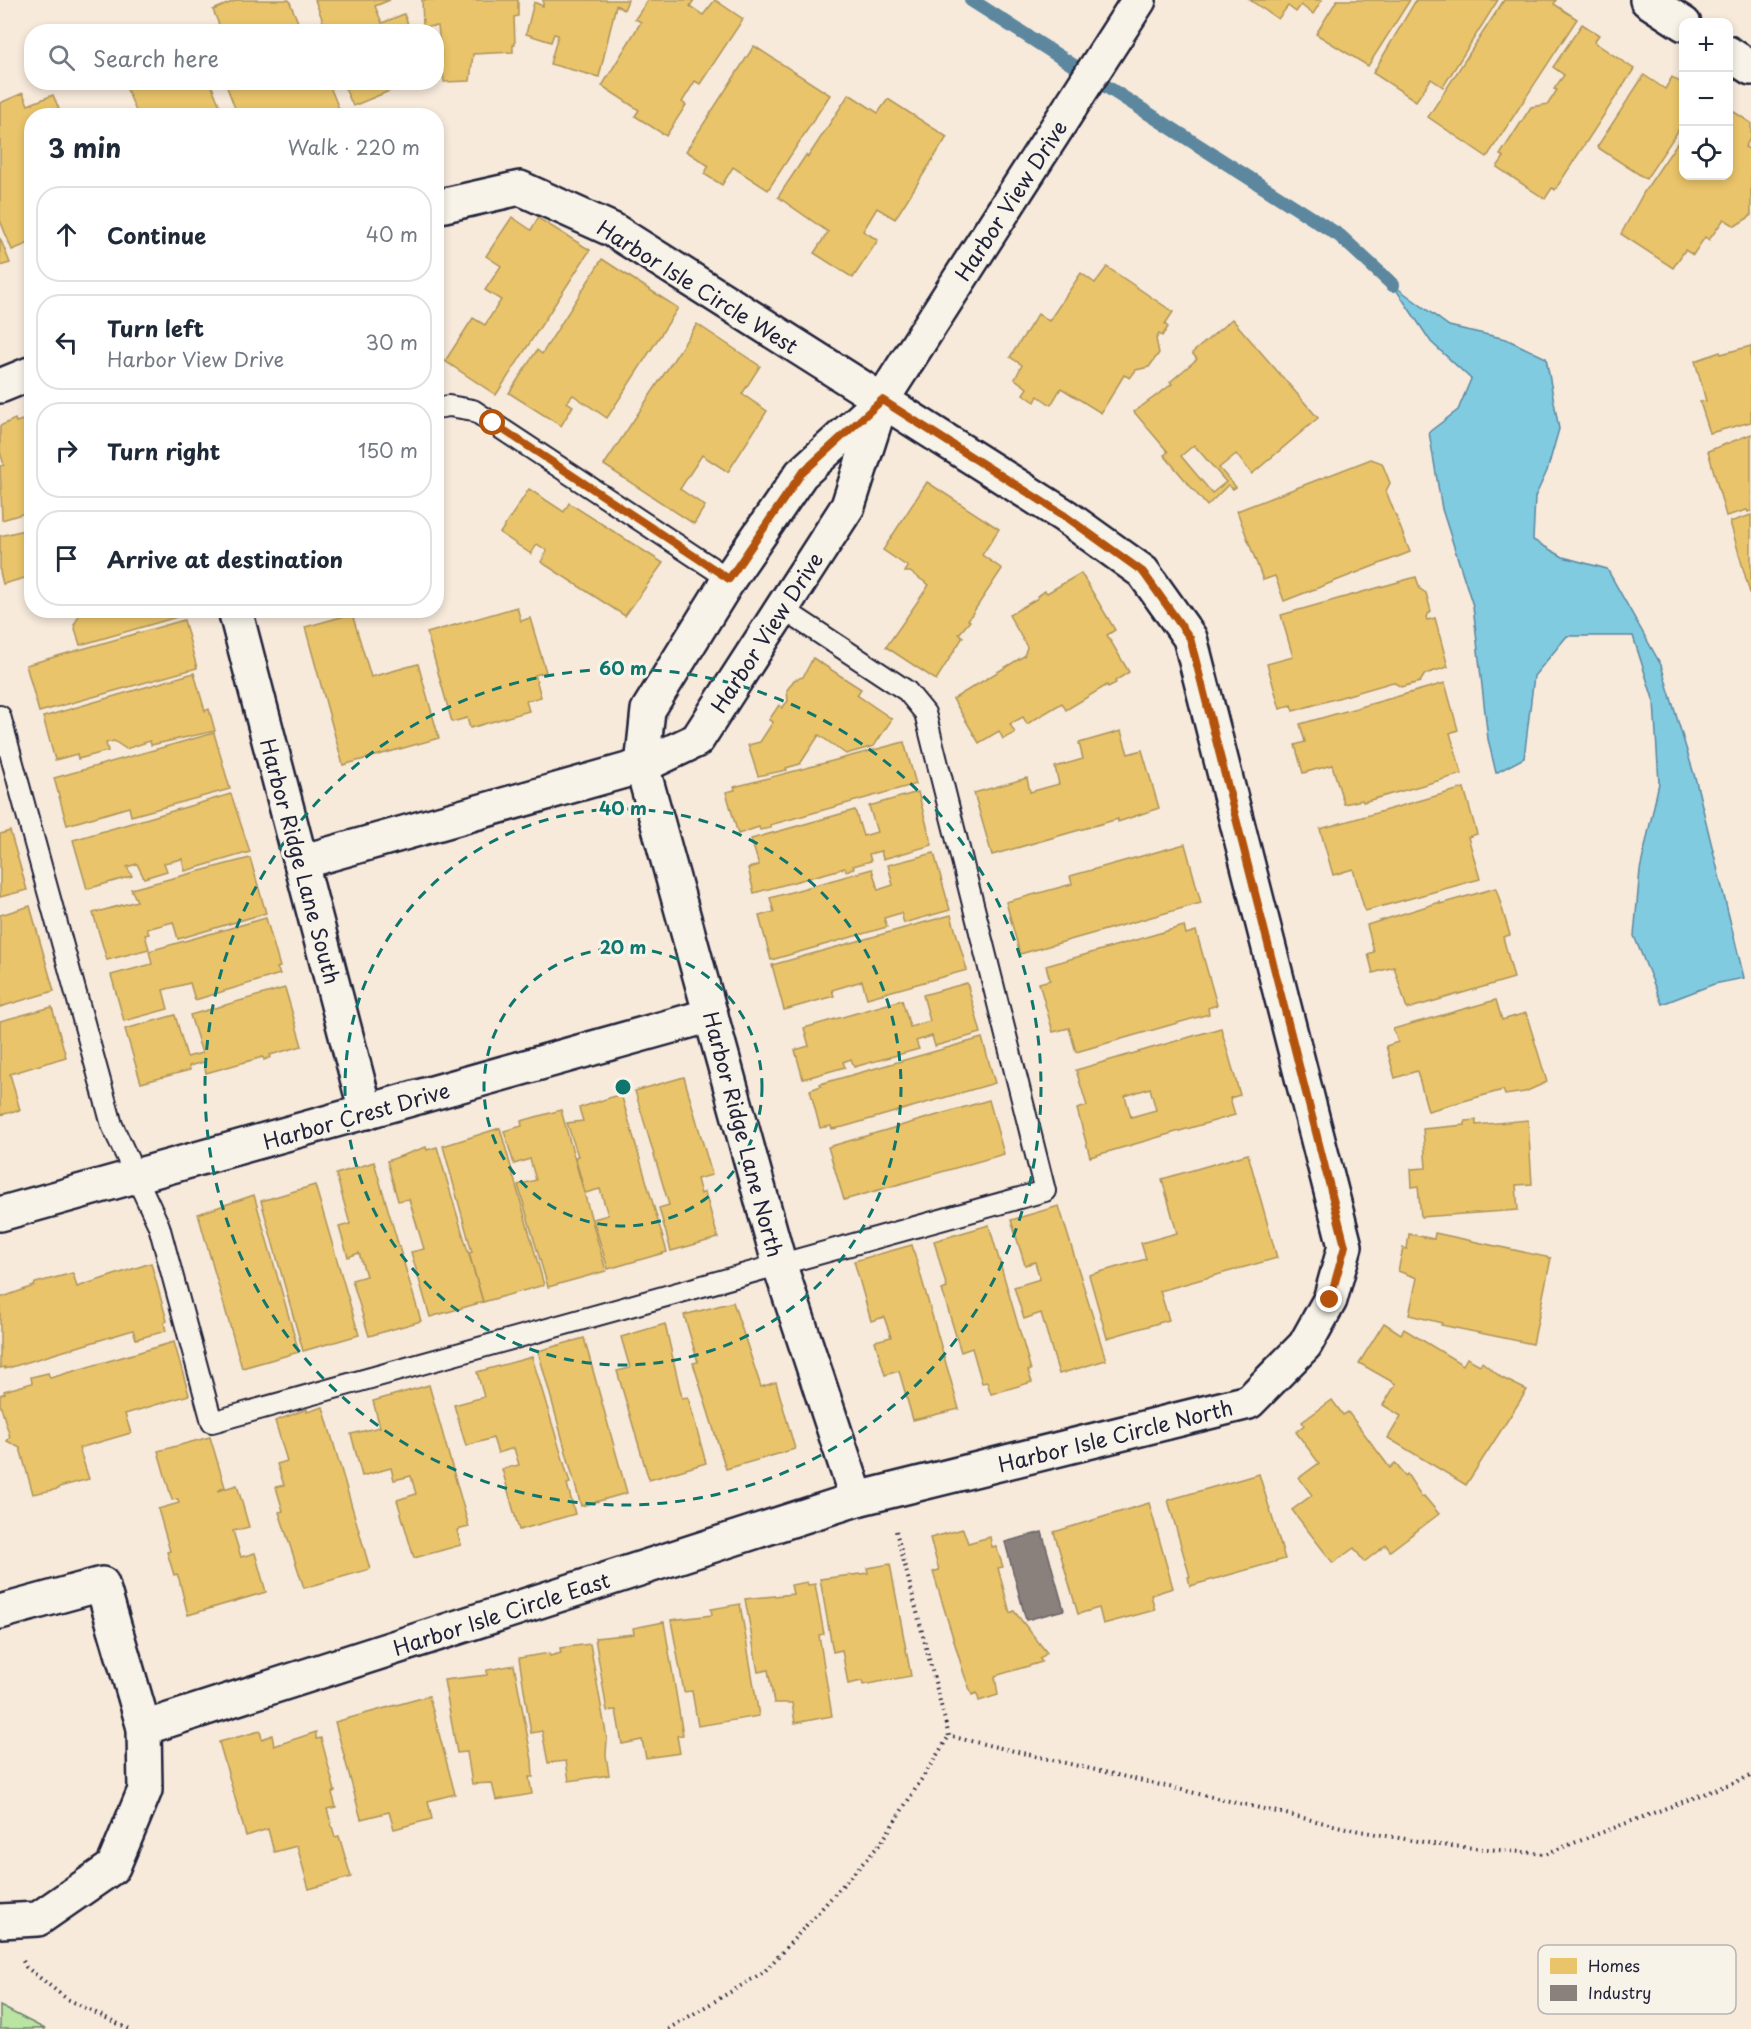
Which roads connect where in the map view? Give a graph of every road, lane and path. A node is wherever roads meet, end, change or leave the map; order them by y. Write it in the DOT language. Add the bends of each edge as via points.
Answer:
graph roads {
  1 [pos="1647,0"];
  2 [pos="1137,3"];
  3 [pos="1679,21"];
  4 [pos="1733,56"];
  5 [pos="1751,68"];
  6 [pos="444,205"];
  7 [pos="24,376"];
  8 [pos="0,386"];
  9 [pos="882,400"];
  10 [pos="444,407"];
  11 [pos="729,579"];
  12 [pos="780,607"];
  13 [pos="238,618"];
  14 [pos="0,716"];
  15 [pos="642,766"];
  16 [pos="301,862"];
  17 [pos="711,1015"];
  18 [pos="366,1112"];
  19 [pos="136,1176"];
  20 [pos="0,1214"];
  21 [pos="780,1266"];
  22 [pos="871,1495"];
  23 [pos="0,1612"];
  24 [pos="144,1728"];
  25 [pos="949,1736"];
  26 [pos="1751,1776"];
  27 [pos="4,1921"];
  28 [pos="129,2029"];
  29 [pos="668,2029"];
  1 -- 3 [label="street"];
  2 -- 9 [label="street, Harbor View Drive"];
  4 -- 5 [label="street"];
  6 -- 9 [label="street, Harbor Isle Circle West" via="520,188 614,230"];
  7 -- 8 [label="street"];
  9 -- 11 [label="street, Harbor View Drive" via="801,474"];
  9 -- 12 [label="street, Harbor View Drive" via="848,506"];
  9 -- 22 [label="street, Harbor Isle Circle North" via="1065,516 1143,572 1190,638 1345,1246 1330,1300 1305,1345 1250,1402"];
  10 -- 11 [label="lane" via="473,410"];
  11 -- 15 [label="street, Harbor View Drive" via="648,710"];
  12 -- 15 [label="street, Harbor View Drive" via="697,740"];
  12 -- 21 [label="lane" via="907,691 925,713 1045,1191"];
  13 -- 16 [label="street, Harbor Ridge Lane South"];
  14 -- 19 [label="lane" via="112,1125"];
  15 -- 16 [label="street, Harbor View Drive"];
  15 -- 17 [label="street, Harbor Ridge Lane North"];
  16 -- 18 [label="street, Harbor Ridge Lane South"];
  17 -- 18 [label="street, Harbor Crest Drive"];
  17 -- 21 [label="street, Harbor Ridge Lane North"];
  18 -- 19 [label="street, Harbor Crest Drive"];
  19 -- 20 [label="street, Harbor Crest Drive"];
  19 -- 21 [label="lane" via="159,1226 212,1422"];
  21 -- 22 [label="street, Harbor Ridge Lane North"];
  22 -- 24 [label="street, Harbor Isle Circle East"];
  22 -- 25 [label="path"];
  23 -- 24 [label="street" via="102,1584"];
  24 -- 27 [label="street" via="145,1790 113,1867 38,1919"];
  25 -- 26 [label="path" via="1359,1831 1440,1845 1545,1854"];
  25 -- 29 [label="path" via="881,1843 764,1972"];
  27 -- 28 [label="path" via="26,1967 67,1999"];
}
